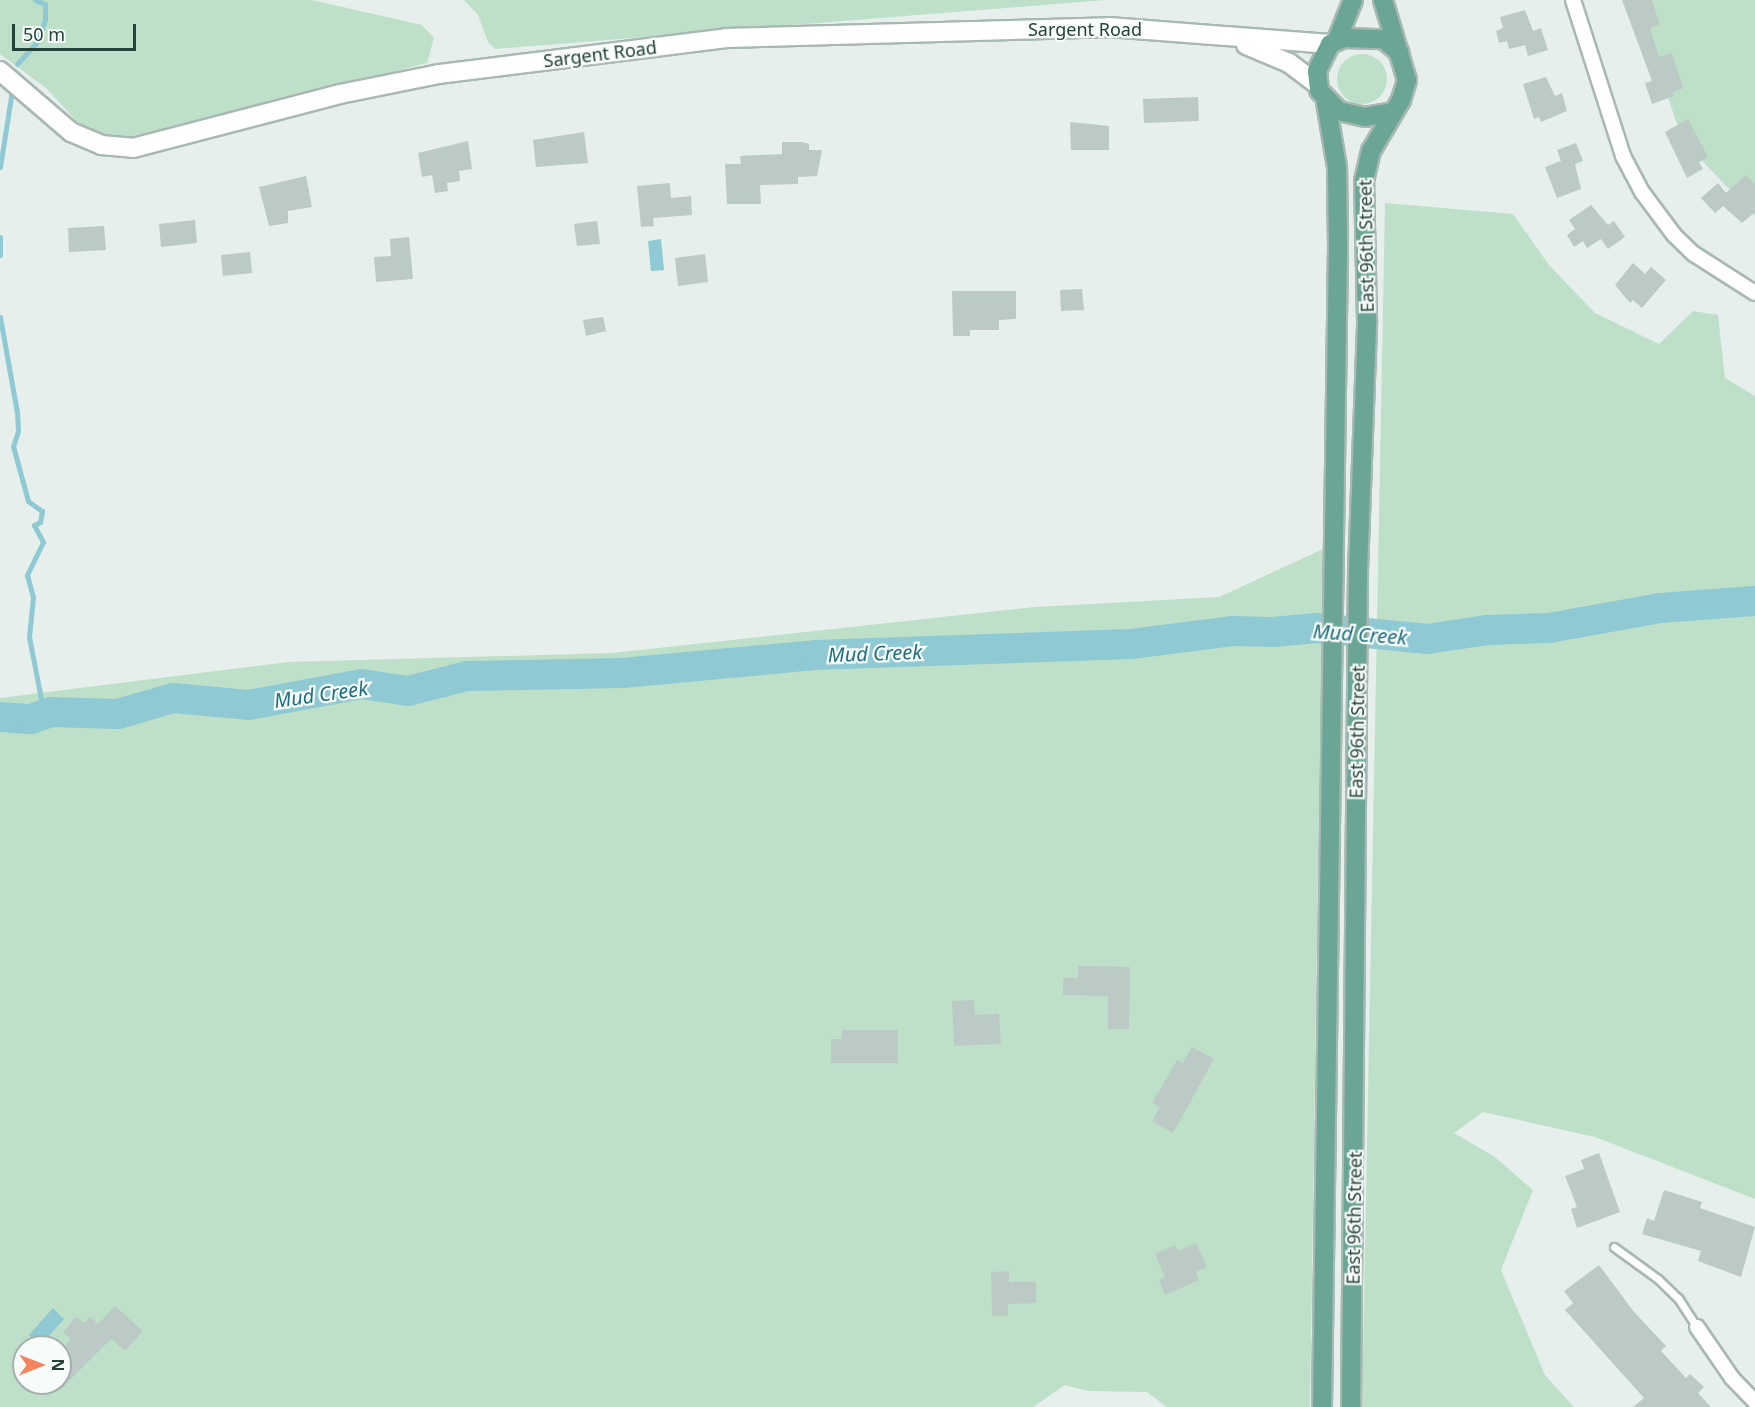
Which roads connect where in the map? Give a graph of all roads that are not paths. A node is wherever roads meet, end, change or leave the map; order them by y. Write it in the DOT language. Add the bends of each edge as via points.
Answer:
graph roads {
  1 [pos="1353,0"];
  2 [pos="1383,0"];
  3 [pos="1573,0"];
  4 [pos="1234,40"];
  5 [pos="1334,42"];
  6 [pos="1400,53"];
  7 [pos="0,71"];
  8 [pos="1316,82"];
  9 [pos="1326,102"];
  10 [pos="1393,112"];
  11 [pos="1755,293"];
  12 [pos="1614,1247"];
  13 [pos="1697,1327"];
  14 [pos="1755,1402"];
  15 [pos="1322,1407"];
  16 [pos="1352,1407"];
  1 -- 5 [label="main road"];
  2 -- 6 [label="main road, East 96th Street"];
  3 -- 11 [label="street" via="1623,156 1642,192 1674,235 1694,254"];
  4 -- 5 [label="street, Sargent Road"];
  4 -- 7 [label="street, Sargent Road" via="1163,29 1077,27 726,39 439,74 329,97 133,148 101,145 71,132"];
  4 -- 8 [label="street, Sargent Road" via="1289,63"];
  5 -- 6 [label="main road" via="1355,37 1383,39"];
  5 -- 8 [label="main road" via="1318,64"];
  6 -- 10 [label="main road, East 96th Street" via="1407,74 1406,88"];
  8 -- 9 [label="main road"];
  9 -- 10 [label="main road" via="1357,117"];
  9 -- 15 [label="main road, East 96th Street" via="1338,192"];
  10 -- 16 [label="main road, East 96th Street" via="1373,146 1365,171 1367,320 1358,571"];
  12 -- 13 [label="lane" via="1678,1298"];
  13 -- 14 [label="street" via="1732,1378"];
}
